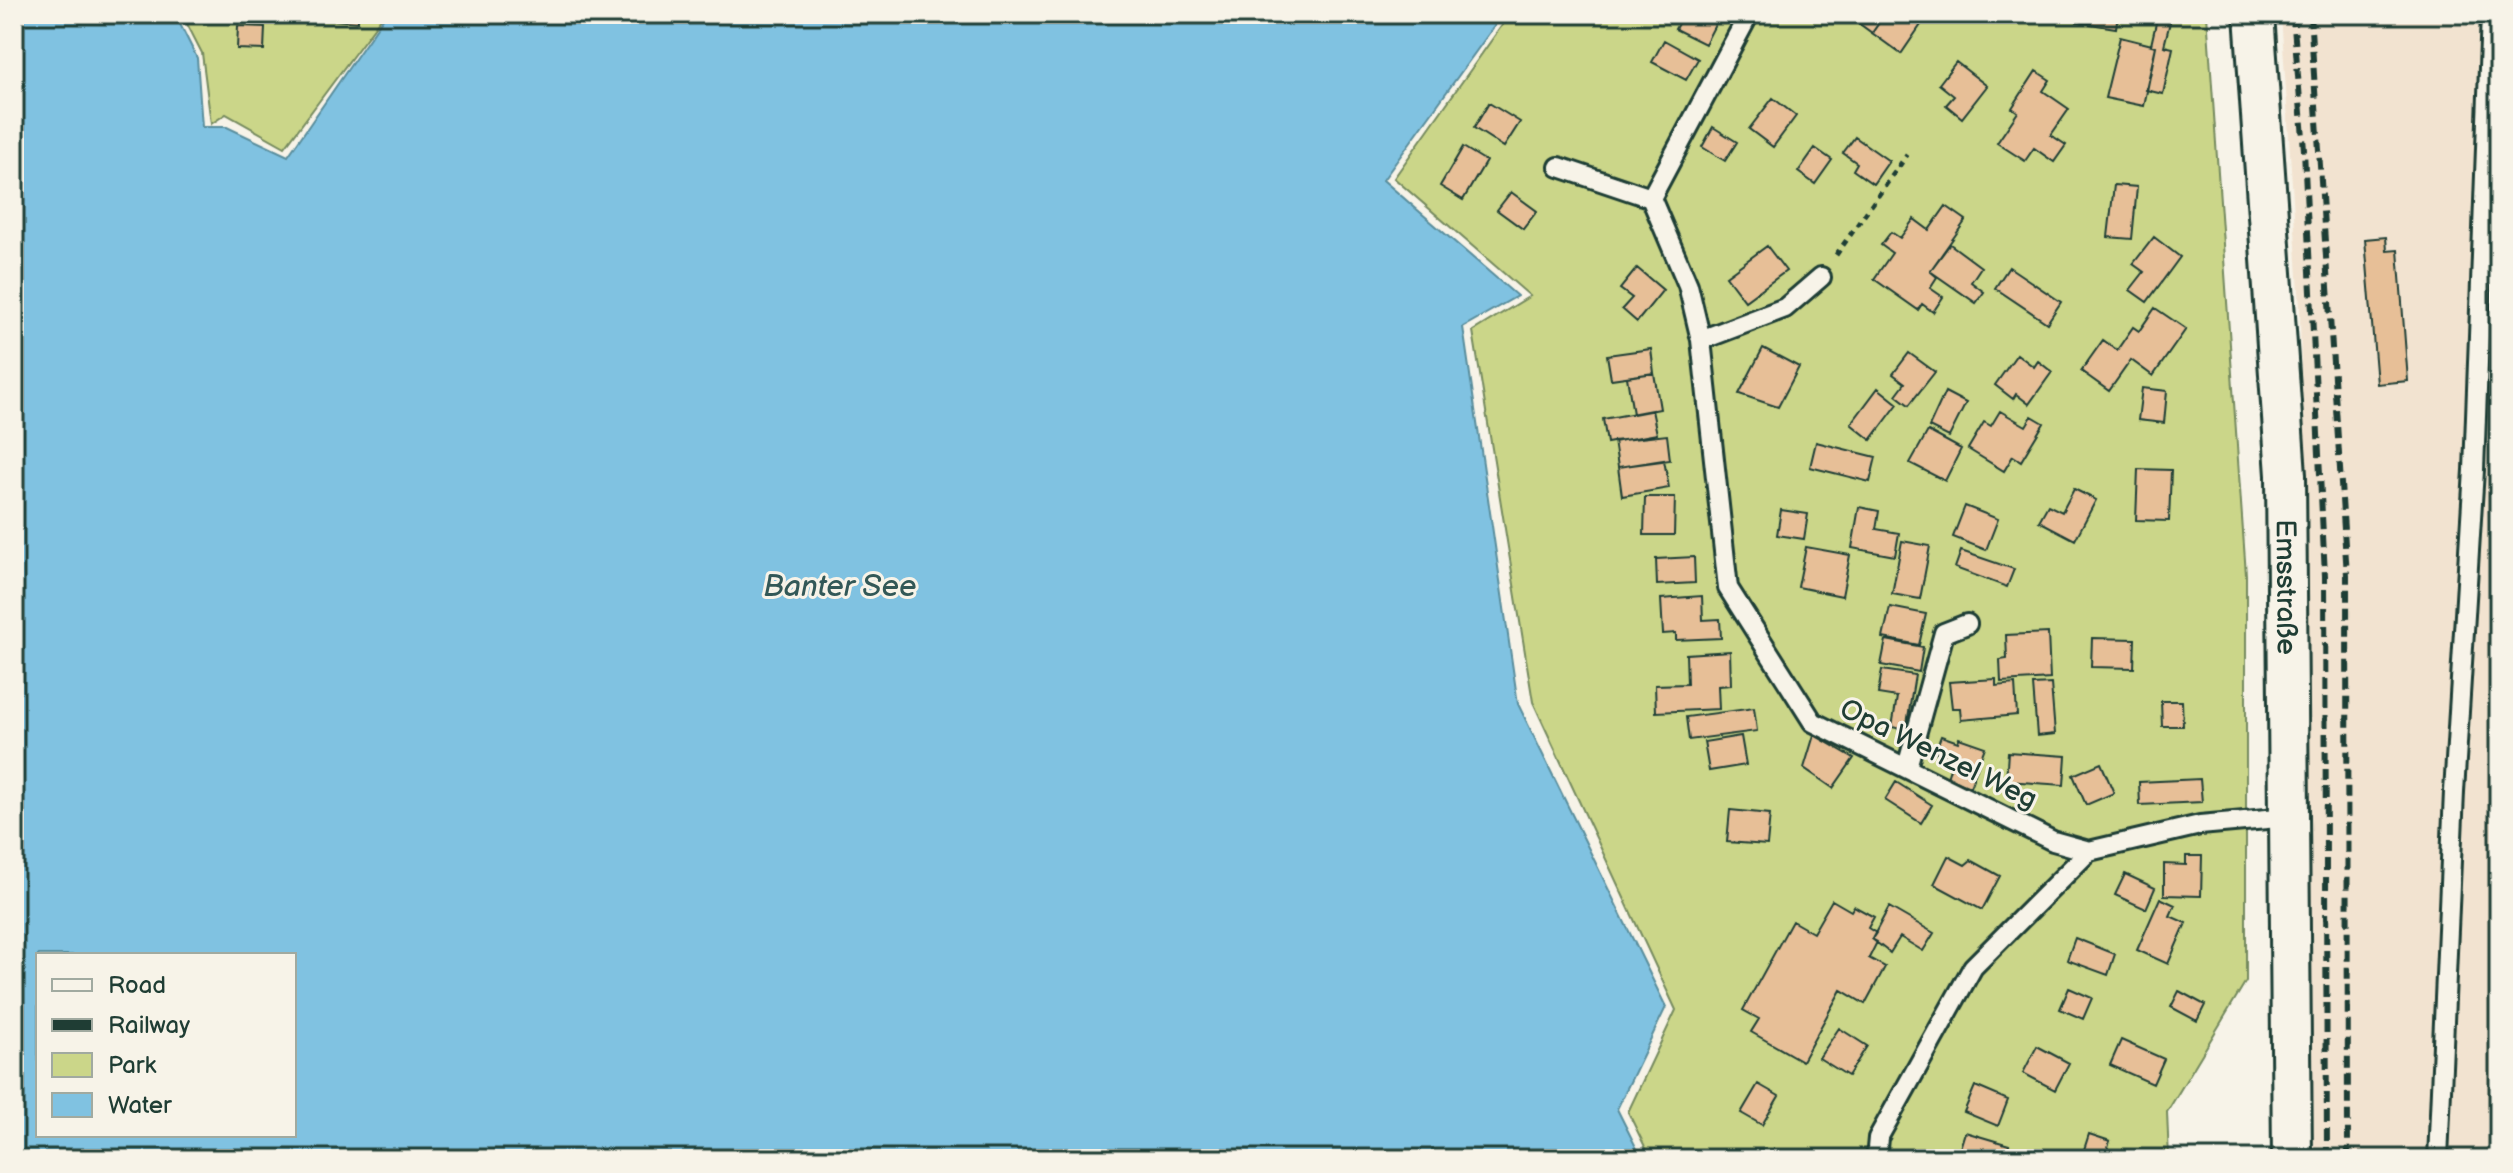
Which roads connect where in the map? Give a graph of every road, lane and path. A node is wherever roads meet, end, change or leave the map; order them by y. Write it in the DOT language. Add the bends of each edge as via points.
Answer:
graph roads {
  1 [pos="1749,14"];
  2 [pos="2254,14"];
  3 [pos="2491,14"];
  4 [pos="1907,155"];
  5 [pos="1559,167"];
  6 [pos="1651,198"];
  7 [pos="1821,277"];
  8 [pos="1701,340"];
  9 [pos="1967,624"];
  10 [pos="1907,767"];
  11 [pos="2289,817"];
  12 [pos="2089,851"];
  13 [pos="1876,1159"];
  14 [pos="2292,1159"];
  15 [pos="2438,1159"];
  1 -- 6 [label="lane"];
  2 -- 11 [label="street, Emsstraße" via="2286,475"];
  3 -- 15 [label="lane" via="2474,470"];
  4 -- 7 [label="path"];
  5 -- 6 [label="lane"];
  6 -- 8 [label="lane, Opa Wenzel Weg" via="1688,285"];
  7 -- 8 [label="lane" via="1785,308"];
  8 -- 10 [label="lane, Opa Wenzel Weg" via="1728,588 1813,722"];
  9 -- 10 [label="lane" via="1944,633"];
  10 -- 12 [label="lane, Opa Wenzel Weg" via="2053,841"];
  11 -- 12 [label="lane" via="2200,825"];
  11 -- 14 [label="street, Emsstraße"];
  12 -- 13 [label="lane" via="1973,967 1878,1138"];
}
